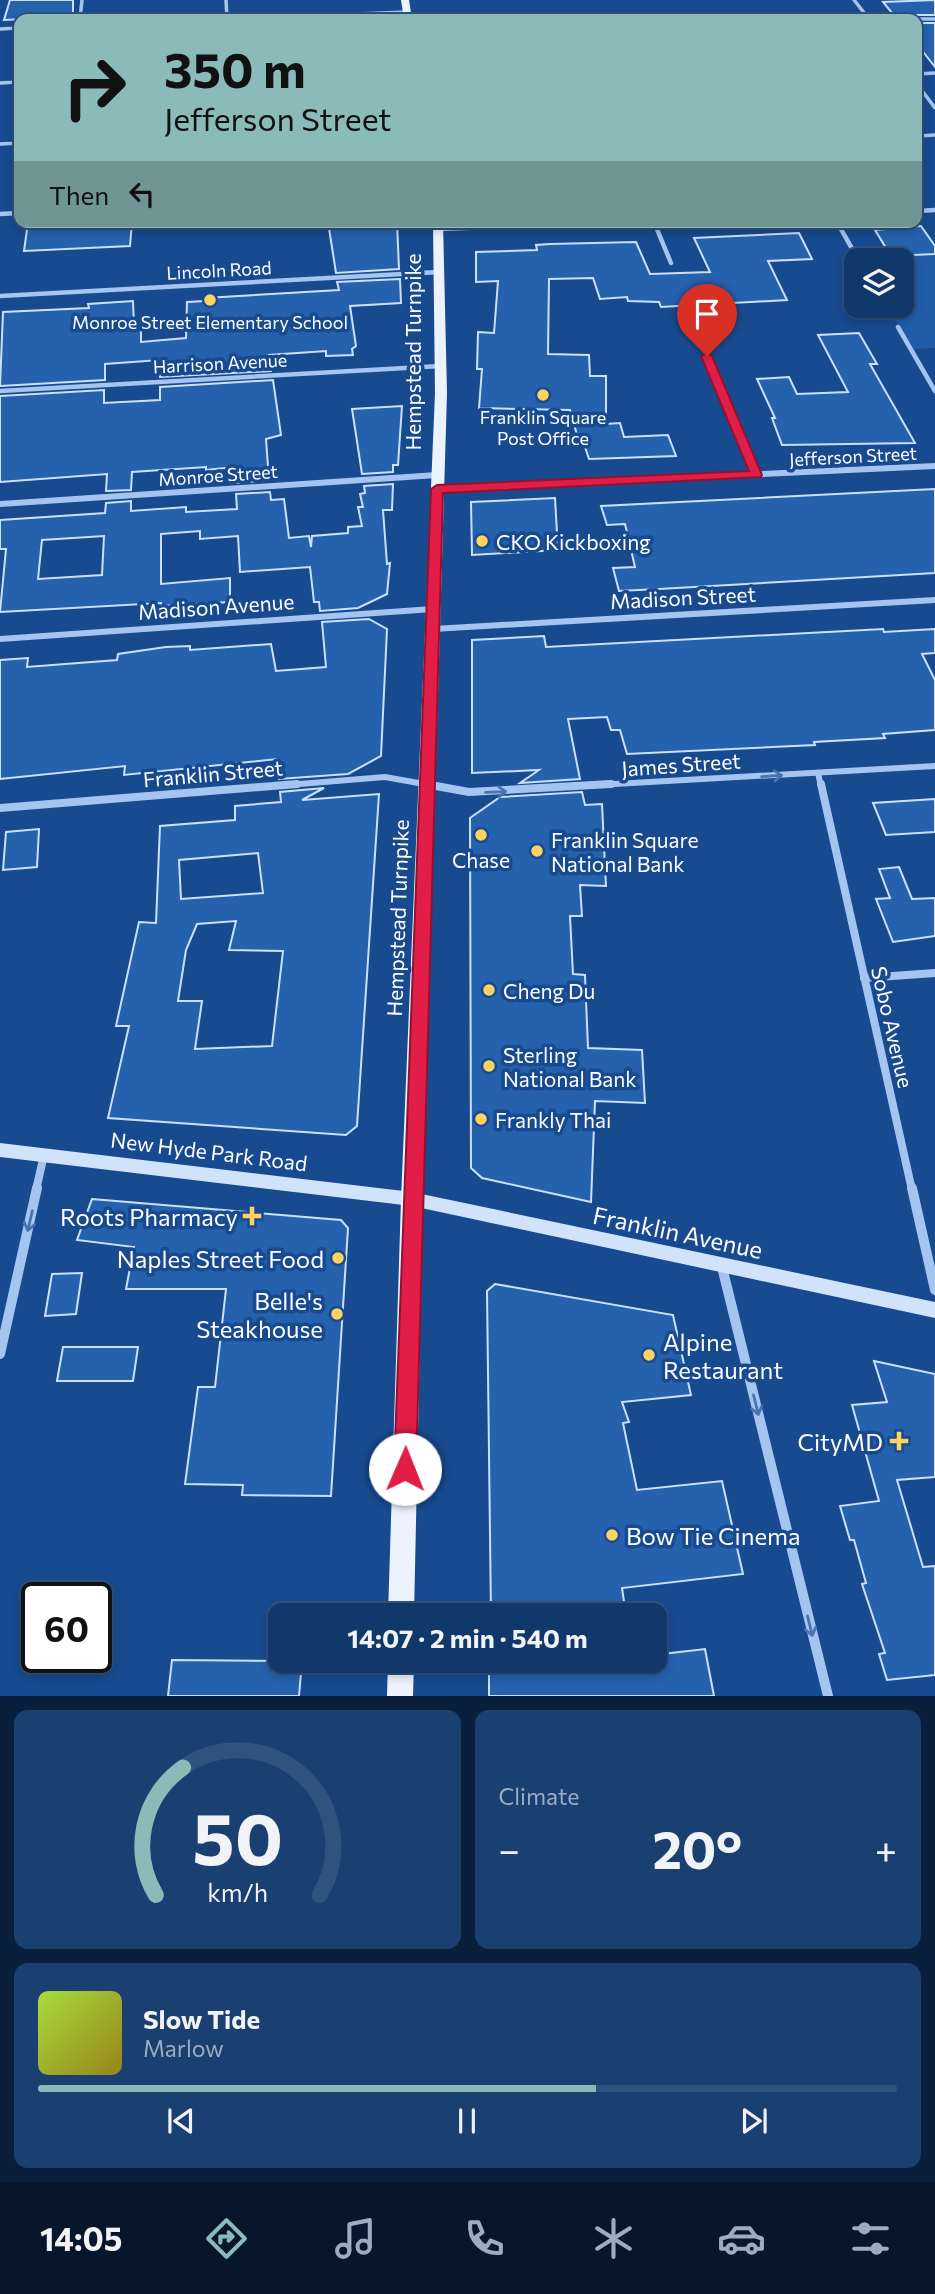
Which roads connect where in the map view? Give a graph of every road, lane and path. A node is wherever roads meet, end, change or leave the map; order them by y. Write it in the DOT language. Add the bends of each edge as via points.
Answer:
graph roads {
  1 [pos="854,0"];
  2 [pos="865,14"];
  3 [pos="922,91"];
  4 [pos="935,108"];
  5 [pos="438,228"];
  6 [pos="656,228"];
  7 [pos="840,228"];
  8 [pos="851,248"];
  9 [pos="671,263"];
  10 [pos="439,272"];
  11 [pos="0,296"];
  12 [pos="693,321"];
  13 [pos="898,327"];
  14 [pos="441,366"];
  15 [pos="0,391"];
  16 [pos="935,391"];
  17 [pos="935,466"];
  18 [pos="756,475"];
  19 [pos="437,482"];
  20 [pos="0,504"];
  21 [pos="935,600"];
  22 [pos="434,609"];
  23 [pos="433,629"];
  24 [pos="0,639"];
  25 [pos="935,766"];
  26 [pos="818,773"];
  27 [pos="429,786"];
  28 [pos="0,808"];
  29 [pos="935,973"];
  30 [pos="864,978"];
  31 [pos="0,1150"];
  32 [pos="44,1154"];
  33 [pos="412,1199"];
  34 [pos="722,1267"];
  35 [pos="935,1290"];
  36 [pos="935,1310"];
  37 [pos="0,1354"];
  38 [pos="401,1603"];
  39 [pos="401,1673"];
  40 [pos="400,1696"];
  41 [pos="828,1696"];
  1 -- 2 [label="street"];
  3 -- 4 [label="street"];
  5 -- 10 [label="main road, Hempstead Turnpike"];
  6 -- 9 [label="street"];
  7 -- 8 [label="street"];
  10 -- 11 [label="street, Lincoln Road"];
  10 -- 14 [label="main road, Hempstead Turnpike"];
  12 -- 18 [label="street"];
  13 -- 16 [label="street"];
  14 -- 15 [label="street, Harrison Avenue"];
  14 -- 19 [label="main road, Hempstead Turnpike"];
  17 -- 18 [label="street, Jefferson Street"];
  18 -- 19 [label="street, Jefferson Street"];
  19 -- 20 [label="street, Monroe Street"];
  19 -- 22 [label="main road, Hempstead Turnpike"];
  21 -- 23 [label="street, Madison Street"];
  22 -- 23 [label="main road, Hempstead Turnpike"];
  22 -- 24 [label="street, Madison Avenue"];
  23 -- 27 [label="main road, Hempstead Turnpike"];
  25 -- 26 [label="street, James Street"];
  27 -- 26 [label="street, James Street, one-way" via="469,793"];
  26 -- 30 [label="street, Sobo Avenue"];
  27 -- 28 [label="street, Franklin Street" via="385,776"];
  27 -- 33 [label="main road, Hempstead Turnpike"];
  29 -- 30 [label="street"];
  30 -- 35 [label="street, Sobo Avenue"];
  31 -- 32 [label="main road, New Hyde Park Road"];
  32 -- 33 [label="main road, New Hyde Park Road"];
  32 -- 37 [label="street, one-way"];
  33 -- 34 [label="main road, Franklin Avenue"];
  33 -- 38 [label="main road, Hempstead Turnpike"];
  34 -- 36 [label="main road, Franklin Avenue"];
  34 -- 41 [label="street, one-way"];
  39 -- 40 [label="main road"];
}
